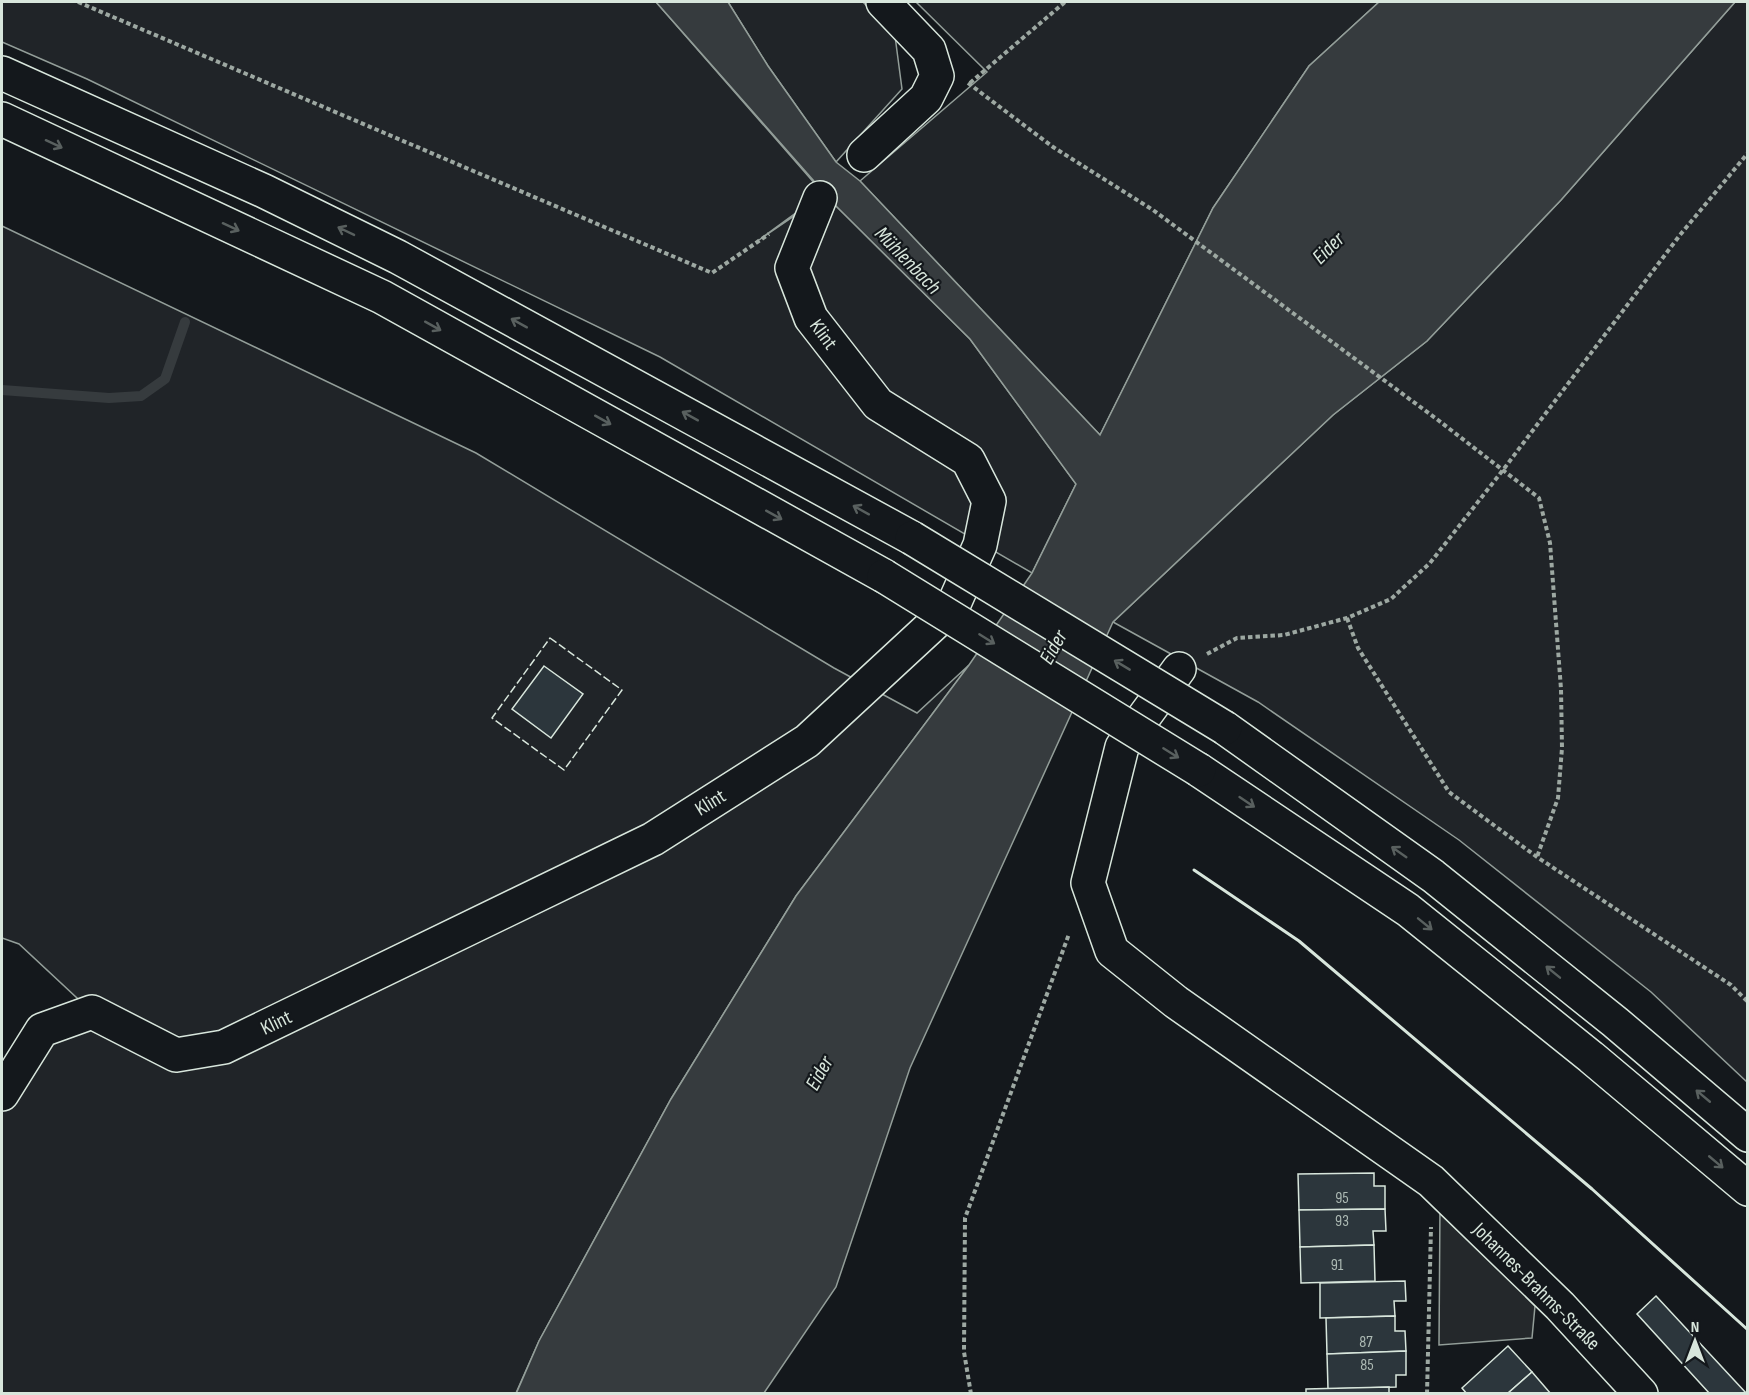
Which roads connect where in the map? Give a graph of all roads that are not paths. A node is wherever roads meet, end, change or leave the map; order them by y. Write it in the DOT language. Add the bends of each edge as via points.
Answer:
graph roads {
  1 [pos="883,2"];
  2 [pos="2,73"];
  3 [pos="2,119"];
  4 [pos="864,155"];
  5 [pos="820,198"];
  6 [pos="1179,669"];
  7 [pos="2,1094"];
  8 [pos="1748,1135"];
  9 [pos="1748,1189"];
  10 [pos="1641,1394"];
  1 -- 4 [label="main road" via="929,50 937,76 926,98"];
  8 -- 2 [label="main road, one-way, bridge" via="1433,876 1225,729 912,538 398,257 264,191"];
  3 -- 9 [label="main road, one-way, bridge" via="382,297 884,576 1199,770 1408,910"];
  5 -- 7 [label="main road, Klint" via="792,268 811,318 878,404 968,460 989,501 980,545 953,606 807,741 653,838 225,1047 176,1055 92,1012 42,1030"];
  6 -- 10 [label="main road, Johannes-Brahms-Straße" via="1122,747 1088,883 1112,951 1176,1002 1431,1181 1560,1306"];
}
